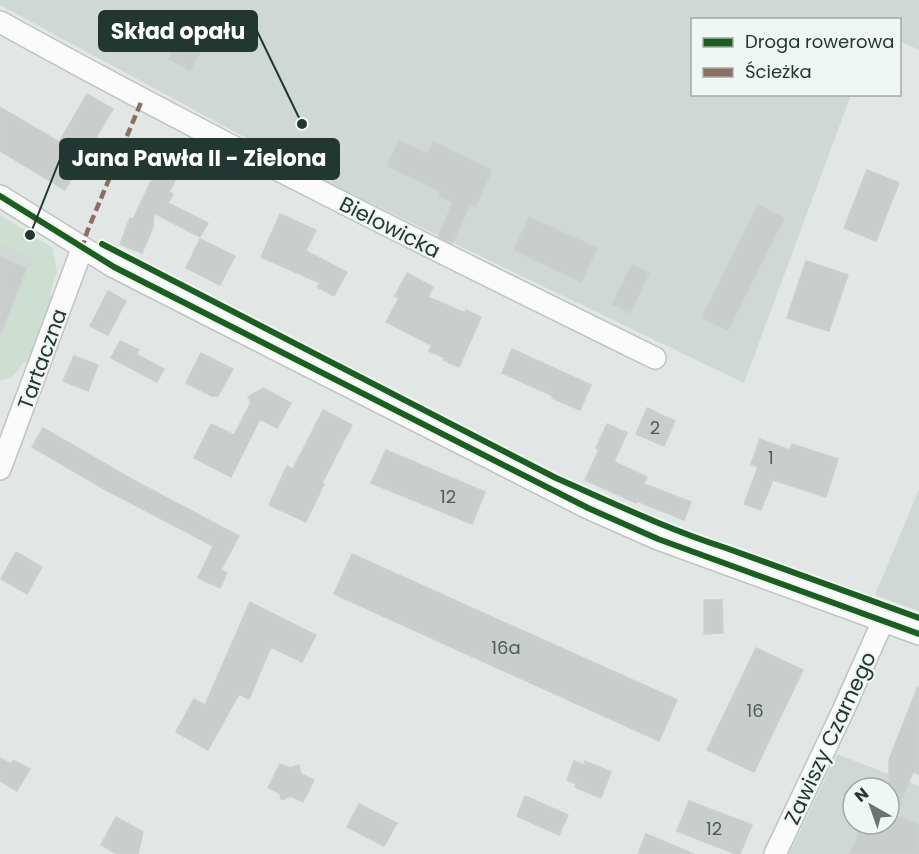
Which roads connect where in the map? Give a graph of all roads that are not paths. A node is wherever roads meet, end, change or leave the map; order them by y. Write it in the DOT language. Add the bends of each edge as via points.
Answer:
graph roads {
  1 [pos="0,22"];
  2 [pos="0,196"];
  3 [pos="82,249"];
  4 [pos="655,358"];
  5 [pos="0,469"];
  6 [pos="883,621"];
  7 [pos="919,634"];
  8 [pos="775,854"];
  1 -- 4 [label="street, Bielowicka" via="142,100"];
  2 -- 3 [label="street"];
  3 -- 5 [label="street, Tartaczna"];
  3 -- 6 [label="street" via="625,526"];
  6 -- 7 [label="street"];
  6 -- 8 [label="street, Zawiszy Czarnego"];
}
